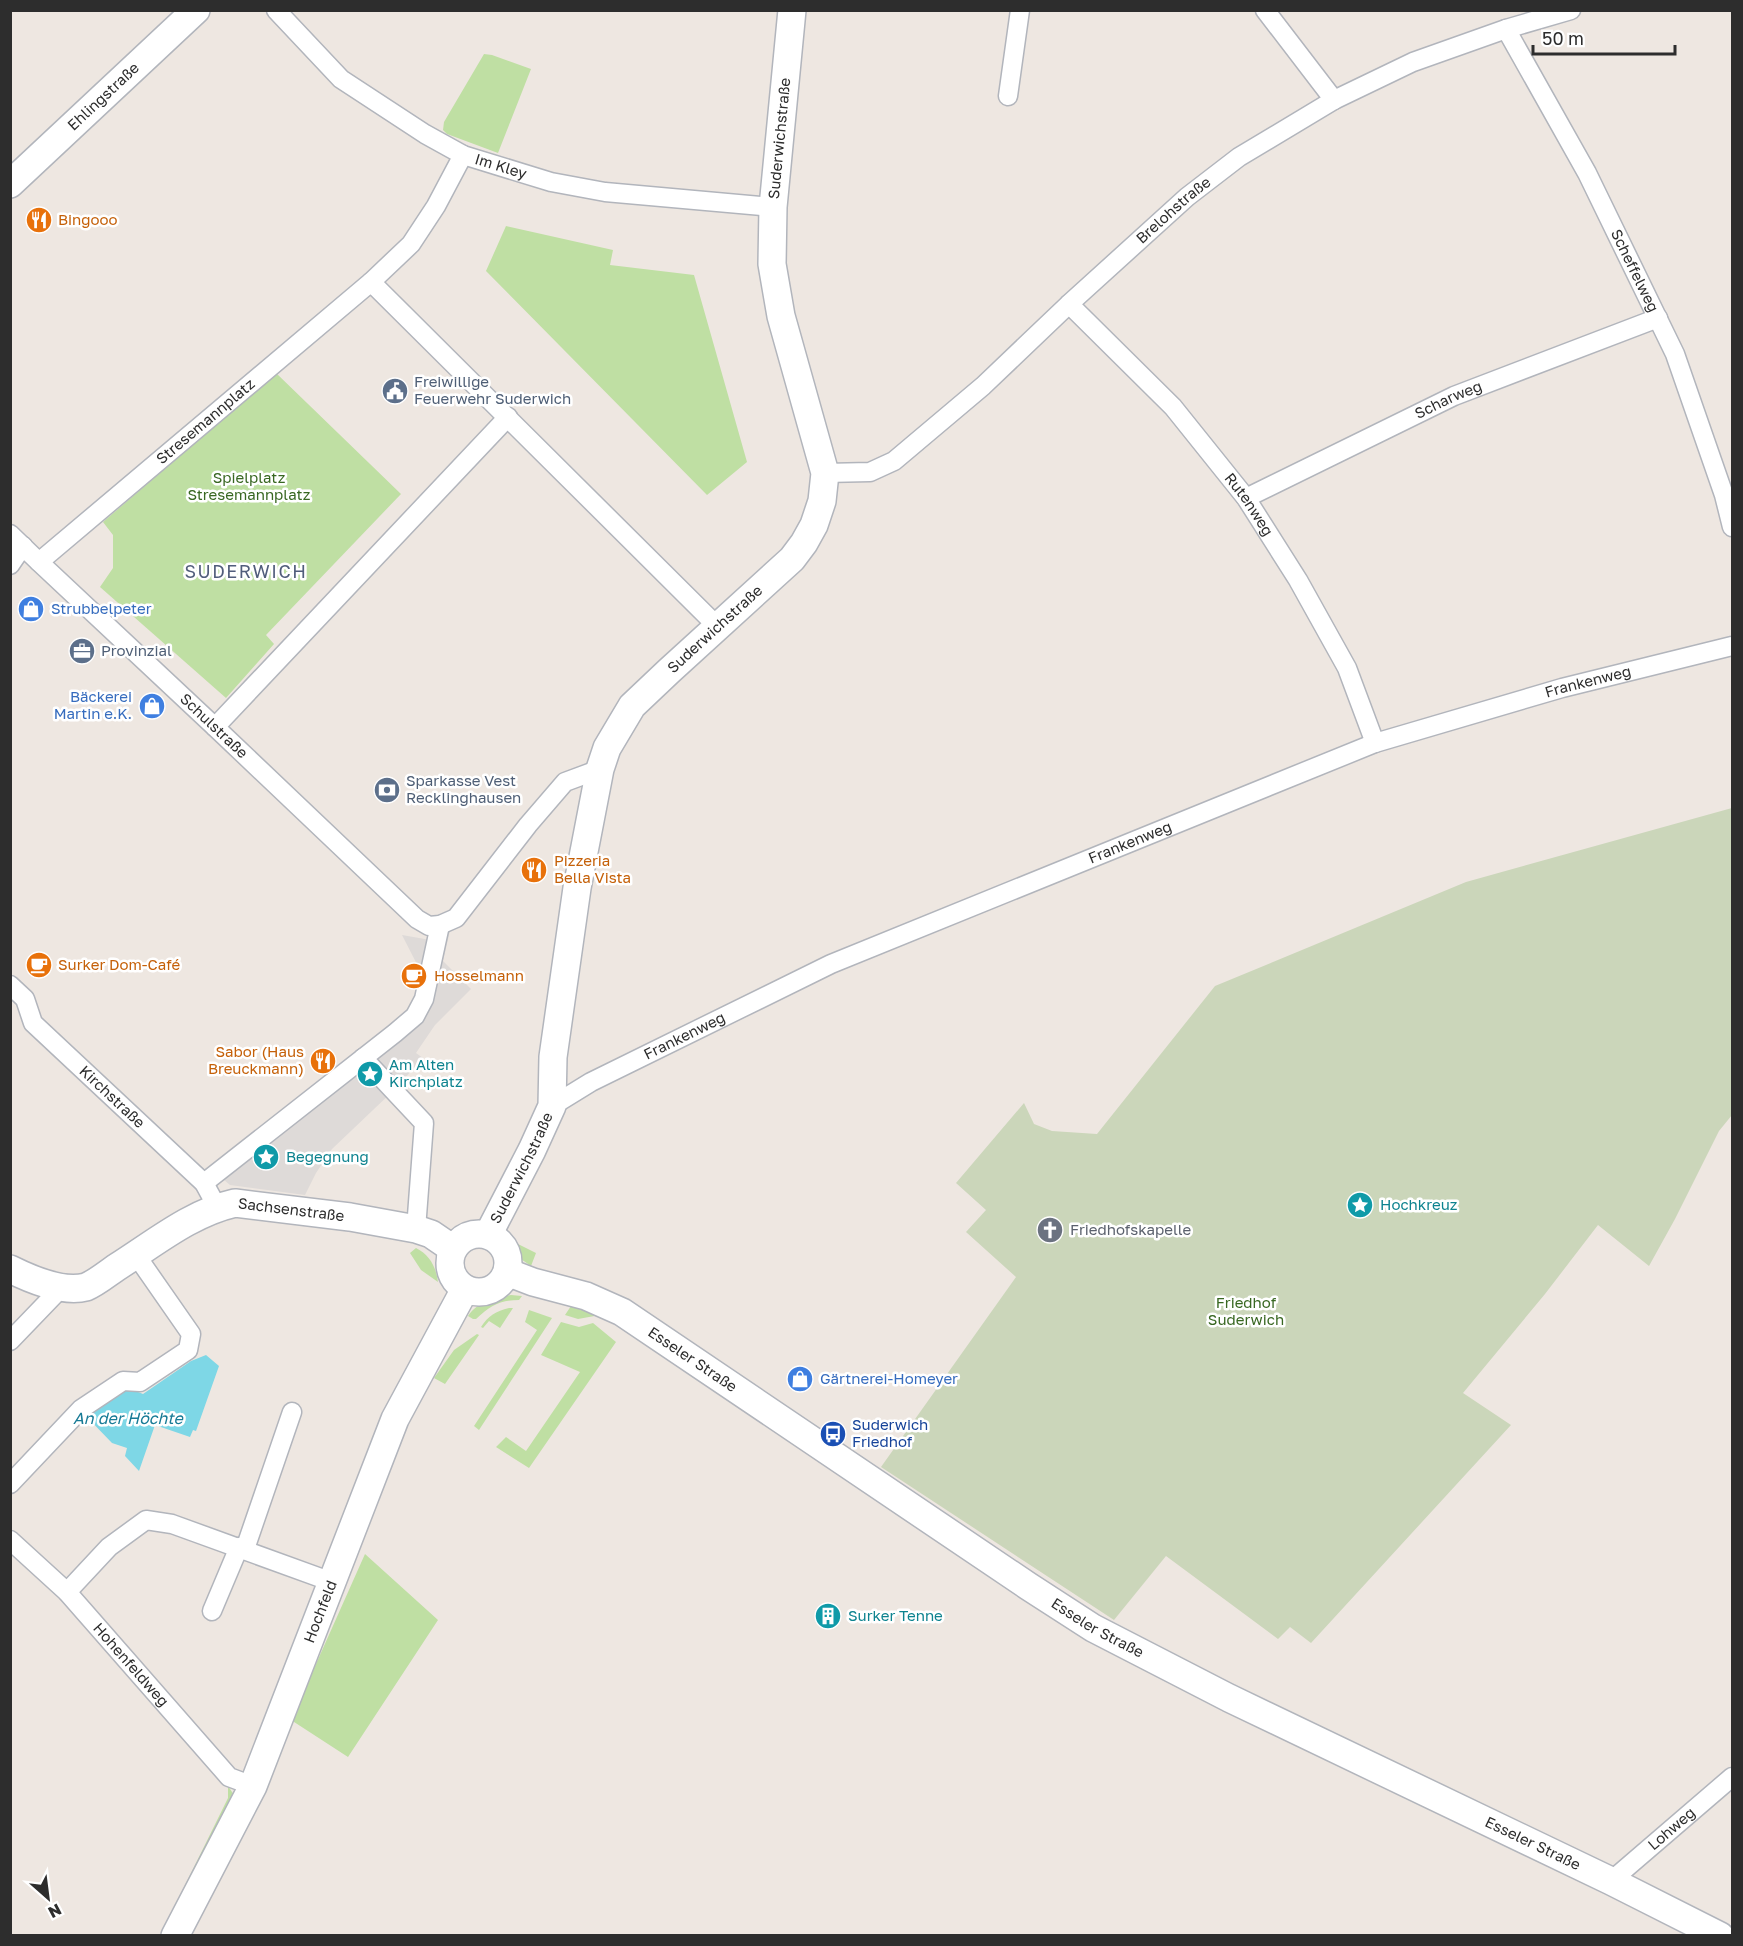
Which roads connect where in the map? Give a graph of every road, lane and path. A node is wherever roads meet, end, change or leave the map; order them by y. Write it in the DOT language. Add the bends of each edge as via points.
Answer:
graph roads {
  1 [pos="196,10"];
  2 [pos="276,10"];
  3 [pos="792,10"];
  4 [pos="1020,10"];
  5 [pos="1265,10"];
  6 [pos="1571,10"];
  7 [pos="1506,29"];
  8 [pos="1008,96"];
  9 [pos="1334,100"];
  10 [pos="463,155"];
  11 [pos="10,184"];
  12 [pos="773,207"];
  13 [pos="371,282"];
  14 [pos="1069,304"];
  15 [pos="1658,318"];
  16 [pos="508,417"];
  17 [pos="825,473"];
  18 [pos="1246,498"];
  19 [pos="1732,526"];
  20 [pos="17,540"];
  21 [pos="39,562"];
  22 [pos="10,565"];
  23 [pos="718,627"];
  24 [pos="1732,646"];
  25 [pos="215,727"];
  26 [pos="1375,743"];
  27 [pos="600,768"];
  28 [pos="440,925"];
  29 [pos="10,985"];
  30 [pos="363,1058"];
  31 [pos="552,1106"];
  32 [pos="204,1183"];
  33 [pos="217,1207"];
  34 [pos="416,1229"];
  35 [pos="488,1235"];
  36 [pos="453,1249"];
  37 [pos="136,1255"];
  38 [pos="10,1269"];
  39 [pos="507,1272"];
  40 [pos="62,1288"];
  41 [pos="465,1289"];
  42 [pos="10,1341"];
  43 [pos="292,1412"];
  44 [pos="10,1484"];
  45 [pos="10,1540"];
  46 [pos="242,1548"];
  47 [pos="332,1582"];
  48 [pos="67,1592"];
  49 [pos="212,1611"];
  50 [pos="1732,1777"];
  51 [pos="253,1786"];
  52 [pos="1611,1881"];
  53 [pos="175,1935"];
  54 [pos="1720,1935"];
  1 -- 11 [label="main road, Ehlingstraße"];
  2 -- 10 [label="street, Im Kley" via="342,79"];
  3 -- 12 [label="main road, Suderwichstraße"];
  4 -- 8 [label="street"];
  5 -- 9 [label="street"];
  6 -- 7 [label="street, Brelohstraße"];
  7 -- 9 [label="street, Brelohstraße" via="1413,62"];
  7 -- 15 [label="street, Scheffelweg" via="1587,173"];
  9 -- 14 [label="street, Brelohstraße" via="1239,157 1187,197"];
  10 -- 12 [label="street, Im Kley" via="551,182 605,192"];
  10 -- 13 [label="street, Stresemannplatz" via="411,244"];
  12 -- 17 [label="main road, Suderwichstraße" via="772,264 782,316"];
  13 -- 16 [label="street"];
  13 -- 21 [label="street, Stresemannplatz"];
  14 -- 17 [label="street, Brelohstraße" via="983,386 894,461 870,472"];
  14 -- 18 [label="street, Rutenweg" via="1173,407"];
  15 -- 18 [label="street, Scharweg" via="1454,396"];
  15 -- 19 [label="street, Scheffelweg" via="1675,354"];
  16 -- 23 [label="street"];
  16 -- 25 [label="street"];
  17 -- 23 [label="main road, Suderwichstraße" via="822,501 804,543 792,559"];
  18 -- 26 [label="street, Rutenweg" via="1298,580 1347,669"];
  20 -- 21 [label="street, Schulstraße"];
  20 -- 22 [label="street"];
  21 -- 25 [label="street, Schulstraße"];
  23 -- 27 [label="main road, Suderwichstraße" via="632,706"];
  24 -- 26 [label="street, Frankenweg" via="1562,688"];
  25 -- 28 [label="street, Schulstraße" via="417,920 429,926"];
  26 -- 31 [label="street, Frankenweg" via="831,964 591,1082"];
  27 -- 28 [label="street" via="565,782 456,918"];
  27 -- 31 [label="main road, Suderwichstraße" via="577,888 553,1058"];
  28 -- 30 [label="street" via="424,999 415,1016"];
  29 -- 32 [label="street, Kirchstraße" via="25,999 33,1023"];
  30 -- 32 [label="street"];
  30 -- 34 [label="street" via="424,1123"];
  31 -- 35 [label="main road, Suderwichstraße"];
  32 -- 33 [label="street, Kirchstraße"];
  33 -- 34 [label="main road, Sachsenstraße" via="235,1203"];
  33 -- 37 [label="main road, Sachsenstraße"];
  34 -- 36 [label="main road, Sachsenstraße"];
  35 -- 36 [label="main road" via="464,1238"];
  35 -- 39 [label="main road" via="505,1250"];
  36 -- 41 [label="main road" via="451,1271"];
  37 -- 40 [label="main road, Sachsenstraße" via="86,1287"];
  37 -- 44 [label="street" via="191,1334 188,1350 140,1382 123,1381 81,1409"];
  38 -- 40 [label="main road"];
  39 -- 41 [label="main road" via="490,1290 482,1293"];
  39 -- 52 [label="main road, Esseler Straße" via="586,1296 622,1312 1093,1628"];
  40 -- 42 [label="street"];
  41 -- 47 [label="main road, Hochfeld" via="395,1419"];
  43 -- 46 [label="street"];
  45 -- 48 [label="street, Hohenfeldweg"];
  46 -- 47 [label="street"];
  46 -- 48 [label="street" via="172,1524 146,1520 109,1548"];
  46 -- 49 [label="street"];
  47 -- 51 [label="main road, Hochfeld"];
  48 -- 51 [label="street, Hohenfeldweg" via="229,1777"];
  50 -- 52 [label="street, Lohweg"];
  51 -- 53 [label="main road, Hochfeld"];
  52 -- 54 [label="main road, Esseler Straße"];
}
